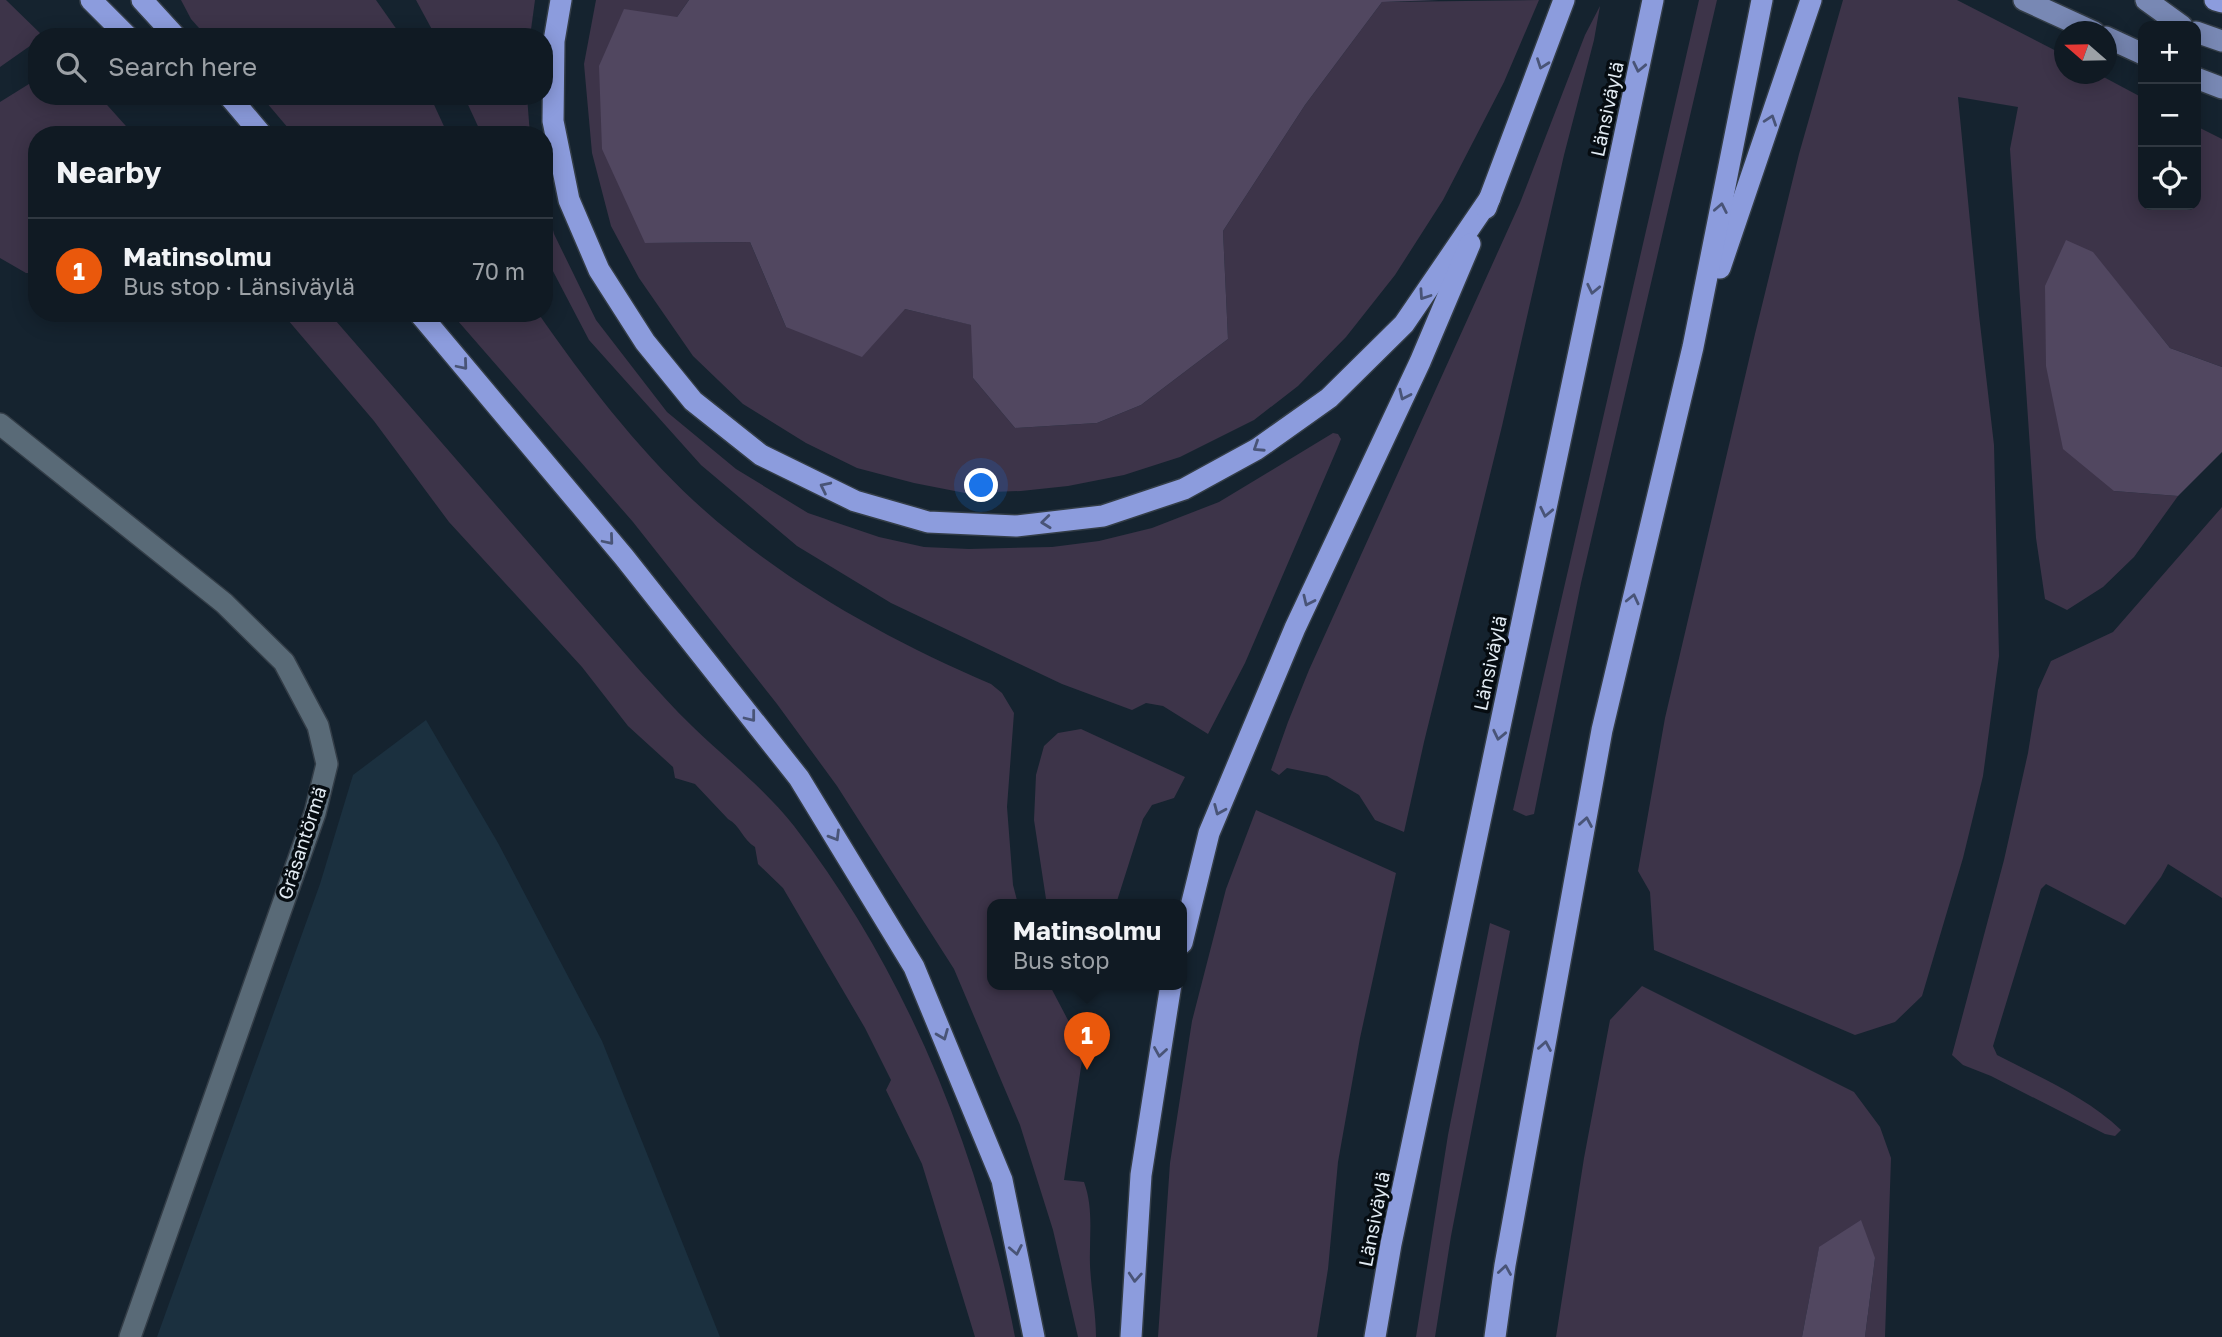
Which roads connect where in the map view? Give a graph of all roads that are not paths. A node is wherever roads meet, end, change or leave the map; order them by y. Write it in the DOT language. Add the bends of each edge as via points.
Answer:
graph roads {
  1 [pos="91,0"];
  2 [pos="142,0"];
  3 [pos="561,0"];
  4 [pos="1564,0"];
  5 [pos="1653,0"];
  6 [pos="1762,0"];
  7 [pos="2024,0"];
  8 [pos="2146,0"];
  9 [pos="2215,0"];
  10 [pos="2222,2"];
  11 [pos="1808,8"];
  12 [pos="2070,21"];
  13 [pos="2175,21"];
  14 [pos="119,28"];
  15 [pos="168,28"];
  16 [pos="2201,34"];
  17 [pos="2222,41"];
  18 [pos="2117,42"];
  19 [pos="2138,52"];
  20 [pos="2201,80"];
  21 [pos="2222,88"];
  22 [pos="228,105"];
  23 [pos="237,105"];
  24 [pos="248,118"];
  25 [pos="255,126"];
  26 [pos="1490,198"];
  27 [pos="427,322"];
  28 [pos="1693,347"];
  29 [pos="0,424"];
  30 [pos="1187,919"];
  31 [pos="1170,990"];
  32 [pos="130,1337"];
  33 [pos="1034,1337"];
  34 [pos="1132,1337"];
  35 [pos="1375,1337"];
  36 [pos="1495,1337"];
  1 -- 14 [label="highway"];
  2 -- 15 [label="highway"];
  26 -- 3 [label="highway, one-way" via="1404,324 1329,398 1257,449 1184,489 1103,516 1016,526 928,522 855,501 761,455 693,401 645,342 599,270 569,200 553,121 554,41"];
  4 -- 26 [label="highway, one-way"];
  5 -- 35 [label="highway, Länsiväylä, one-way"];
  28 -- 6 [label="highway, one-way"];
  7 -- 12 [label="main road"];
  8 -- 13 [label="main road"];
  9 -- 10 [label="highway"];
  28 -- 11 [label="highway, one-way"];
  16 -- 17 [label="main road"];
  18 -- 19 [label="main road"];
  20 -- 21 [label="main road"];
  22 -- 24 [label="highway"];
  23 -- 24 [label="highway"];
  24 -- 25 [label="highway"];
  26 -- 30 [label="highway, one-way" via="1420,362 1295,628 1209,833"];
  27 -- 33 [label="highway, one-way" via="624,557 799,778 914,967 1002,1181"];
  36 -- 28 [label="highway, one-way" via="1602,730"];
  29 -- 32 [label="street, Gräsantörmä" via="224,603 284,662 318,726 327,764 315,813"];
  31 -- 34 [label="highway, one-way" via="1141,1175"];
}
